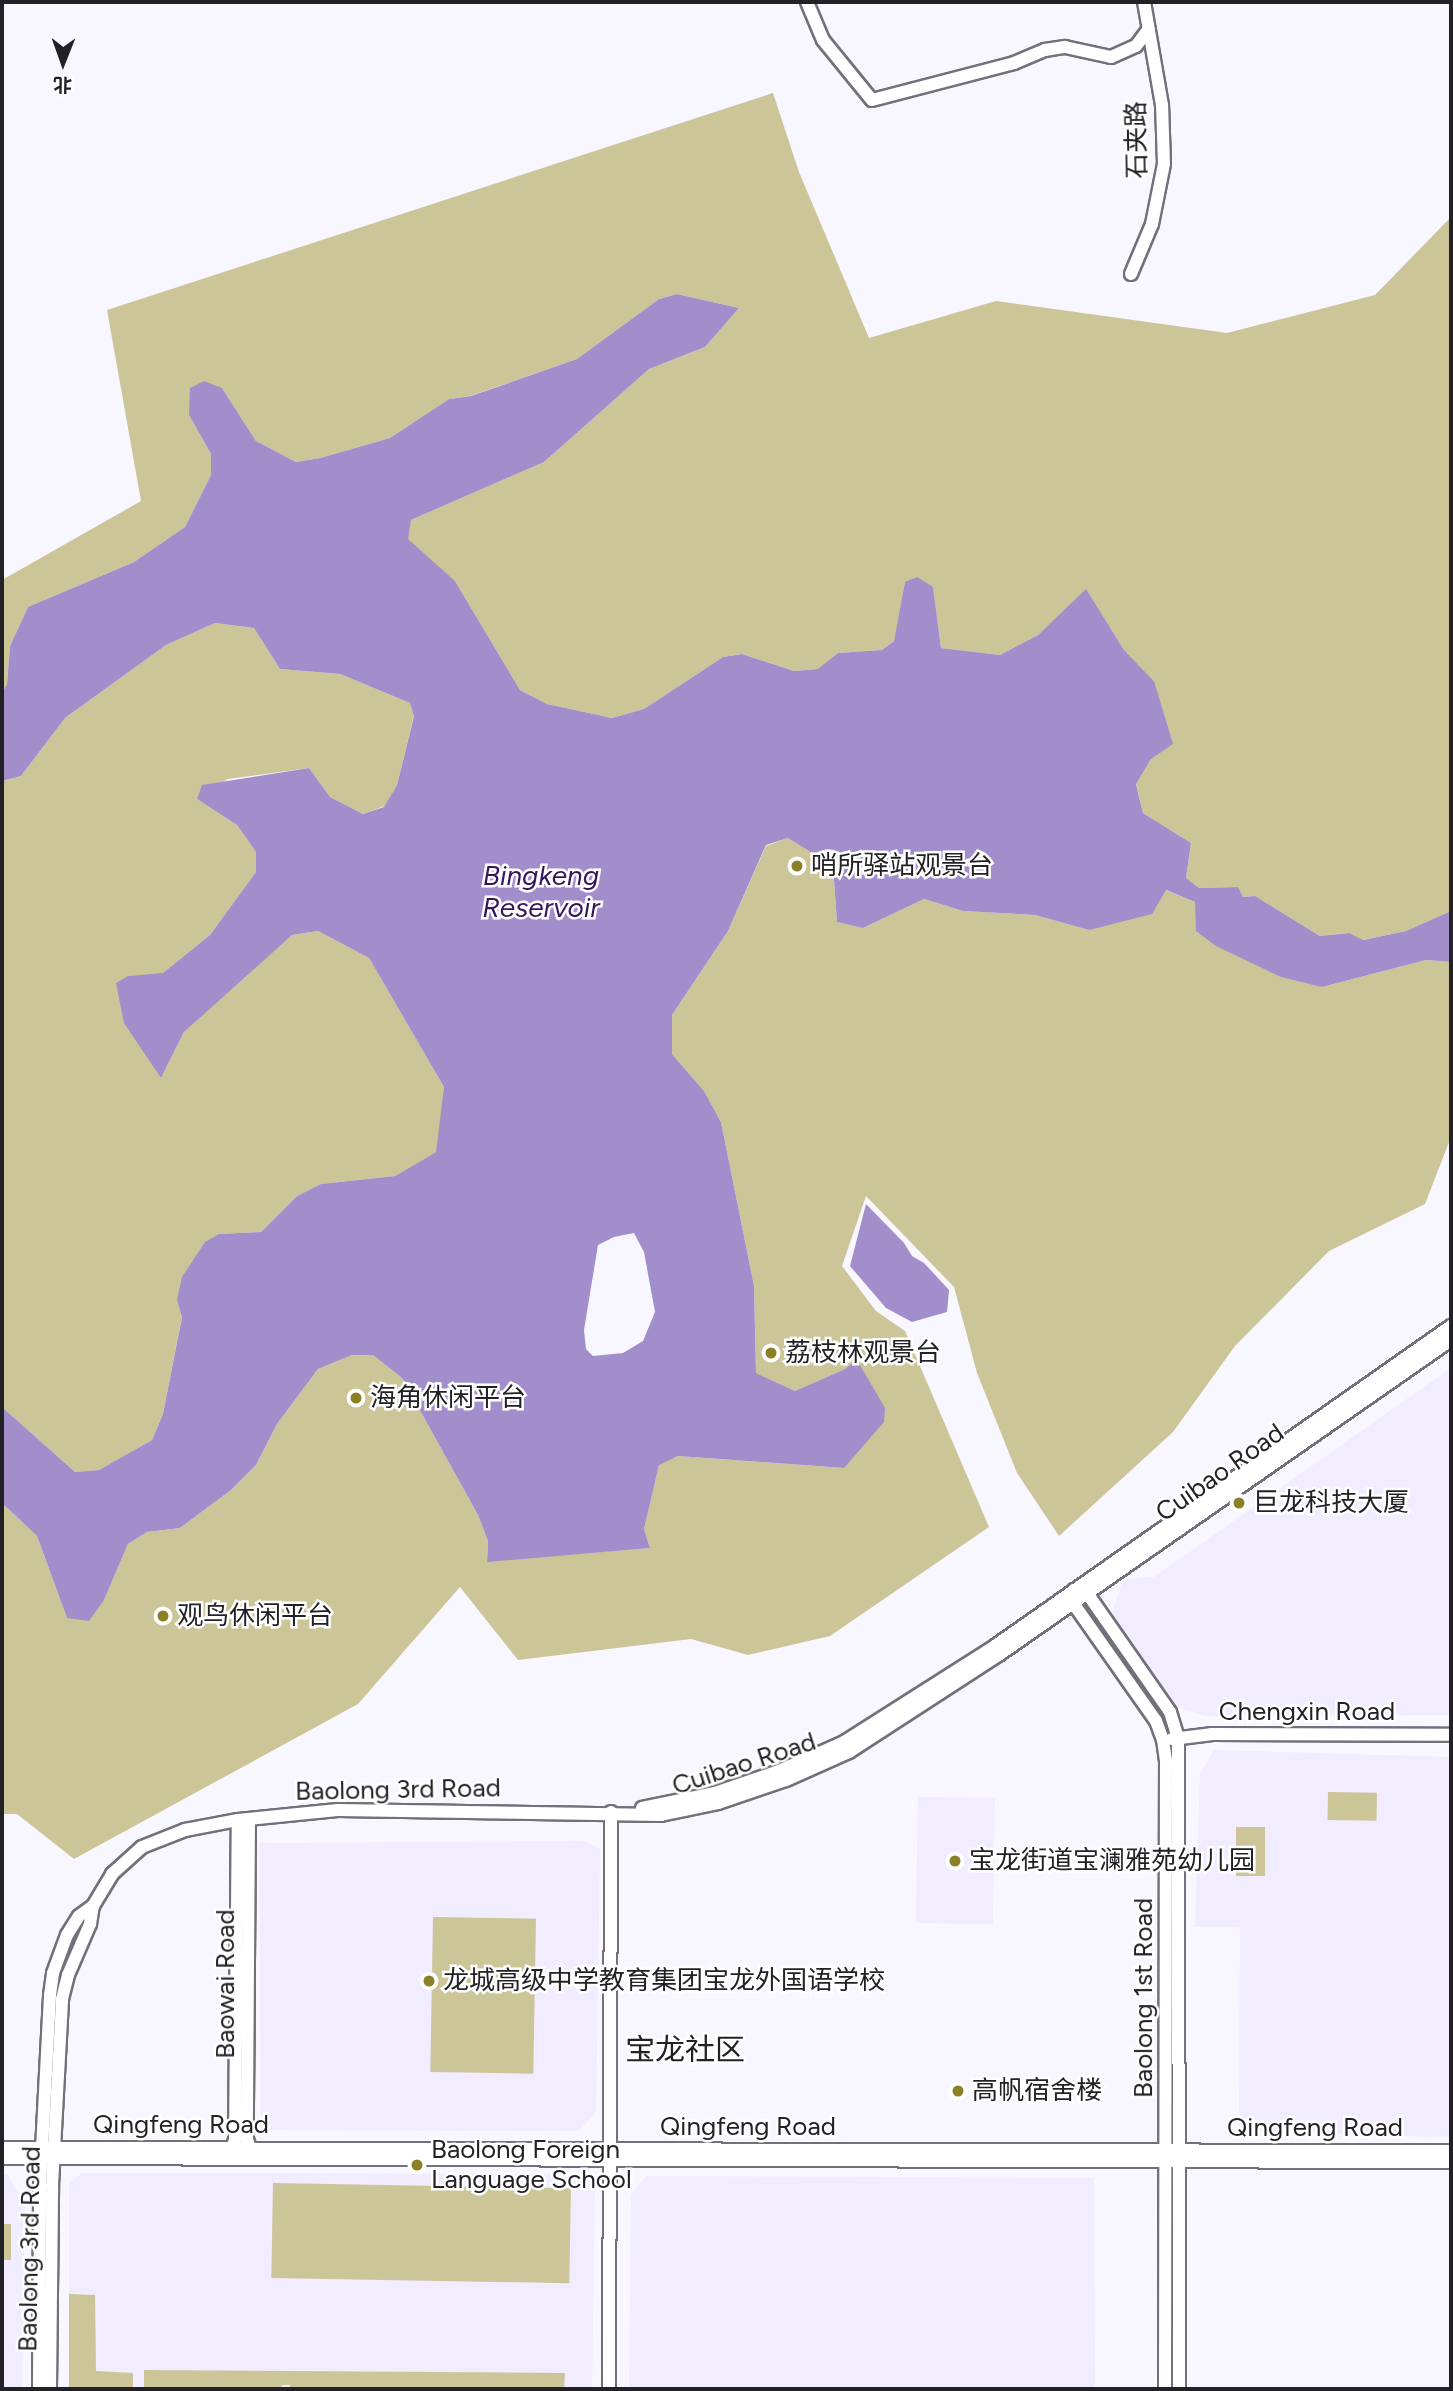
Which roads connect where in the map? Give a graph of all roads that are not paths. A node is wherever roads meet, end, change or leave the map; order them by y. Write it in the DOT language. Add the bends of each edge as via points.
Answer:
graph roads {
  1 [pos="807,2"];
  2 [pos="1144,2"];
  3 [pos="1149,29"];
  4 [pos="1131,274"];
  5 [pos="1451,1326"];
  6 [pos="1451,1340"];
  7 [pos="1078,1596"];
  8 [pos="1451,1735"];
  9 [pos="1178,1738"];
  10 [pos="1163,1740"];
  11 [pos="611,1812"];
  12 [pos="243,1819"];
  13 [pos="2,2147"];
  14 [pos="232,2148"];
  15 [pos="250,2148"];
  16 [pos="1451,2151"];
  17 [pos="47,2153"];
  18 [pos="610,2154"];
  19 [pos="1173,2156"];
  20 [pos="2,2158"];
  21 [pos="1451,2162"];
  22 [pos="39,2389"];
  23 [pos="50,2389"];
  24 [pos="609,2389"];
  25 [pos="1166,2389"];
  26 [pos="1179,2389"];
  1 -- 3 [label="street" via="823,40 872,100 1014,64 1045,50 1065,47 1111,57 1136,46"];
  2 -- 3 [label="street, 石夹路"];
  3 -- 4 [label="street, 石夹路" via="1162,105 1164,164 1152,224"];
  5 -- 7 [label="street, Cuibao Road"];
  6 -- 7 [label="street, Cuibao Road"];
  7 -- 9 [label="street, Baolong 1st Road" via="1170,1713"];
  7 -- 10 [label="street, Baolong 1st Road" via="1156,1721"];
  7 -- 11 [label="street, Cuibao Road" via="844,1742 715,1793"];
  8 -- 9 [label="street, Chengxin Road" via="1211,1734"];
  9 -- 10 [label="street, Chengxin Road"];
  9 -- 19 [label="street, Baolong 1st Road"];
  10 -- 19 [label="street, Baolong 1st Road"];
  11 -- 12 [label="street, Baolong 3rd Road" via="338,1810"];
  11 -- 18 [label="street"];
  12 -- 14 [label="street, Baowai Road" via="236,2140"];
  12 -- 15 [label="street, Baowai Road"];
  12 -- 17 [label="street, Baolong 3rd Road" via="186,1830 142,1847 112,1874 93,1906 62,1999"];
  13 -- 17 [label="street, Qingfeng Road"];
  14 -- 15 [label="street, Qingfeng Road"];
  14 -- 17 [label="street, Qingfeng Road"];
  15 -- 18 [label="street, Qingfeng Road"];
  16 -- 19 [label="street, Qingfeng Road"];
  17 -- 18 [label="street, Qingfeng Road"];
  17 -- 20 [label="street, Qingfeng Road"];
  17 -- 22 [label="street, Baolong 3rd Road"];
  17 -- 23 [label="street, Baolong 3rd Road"];
  18 -- 19 [label="street, Qingfeng Road"];
  18 -- 24 [label="street"];
  19 -- 21 [label="street, Qingfeng Road"];
  19 -- 25 [label="street, Baolong 1st Road"];
  19 -- 26 [label="street, Baolong 1st Road"];
}
